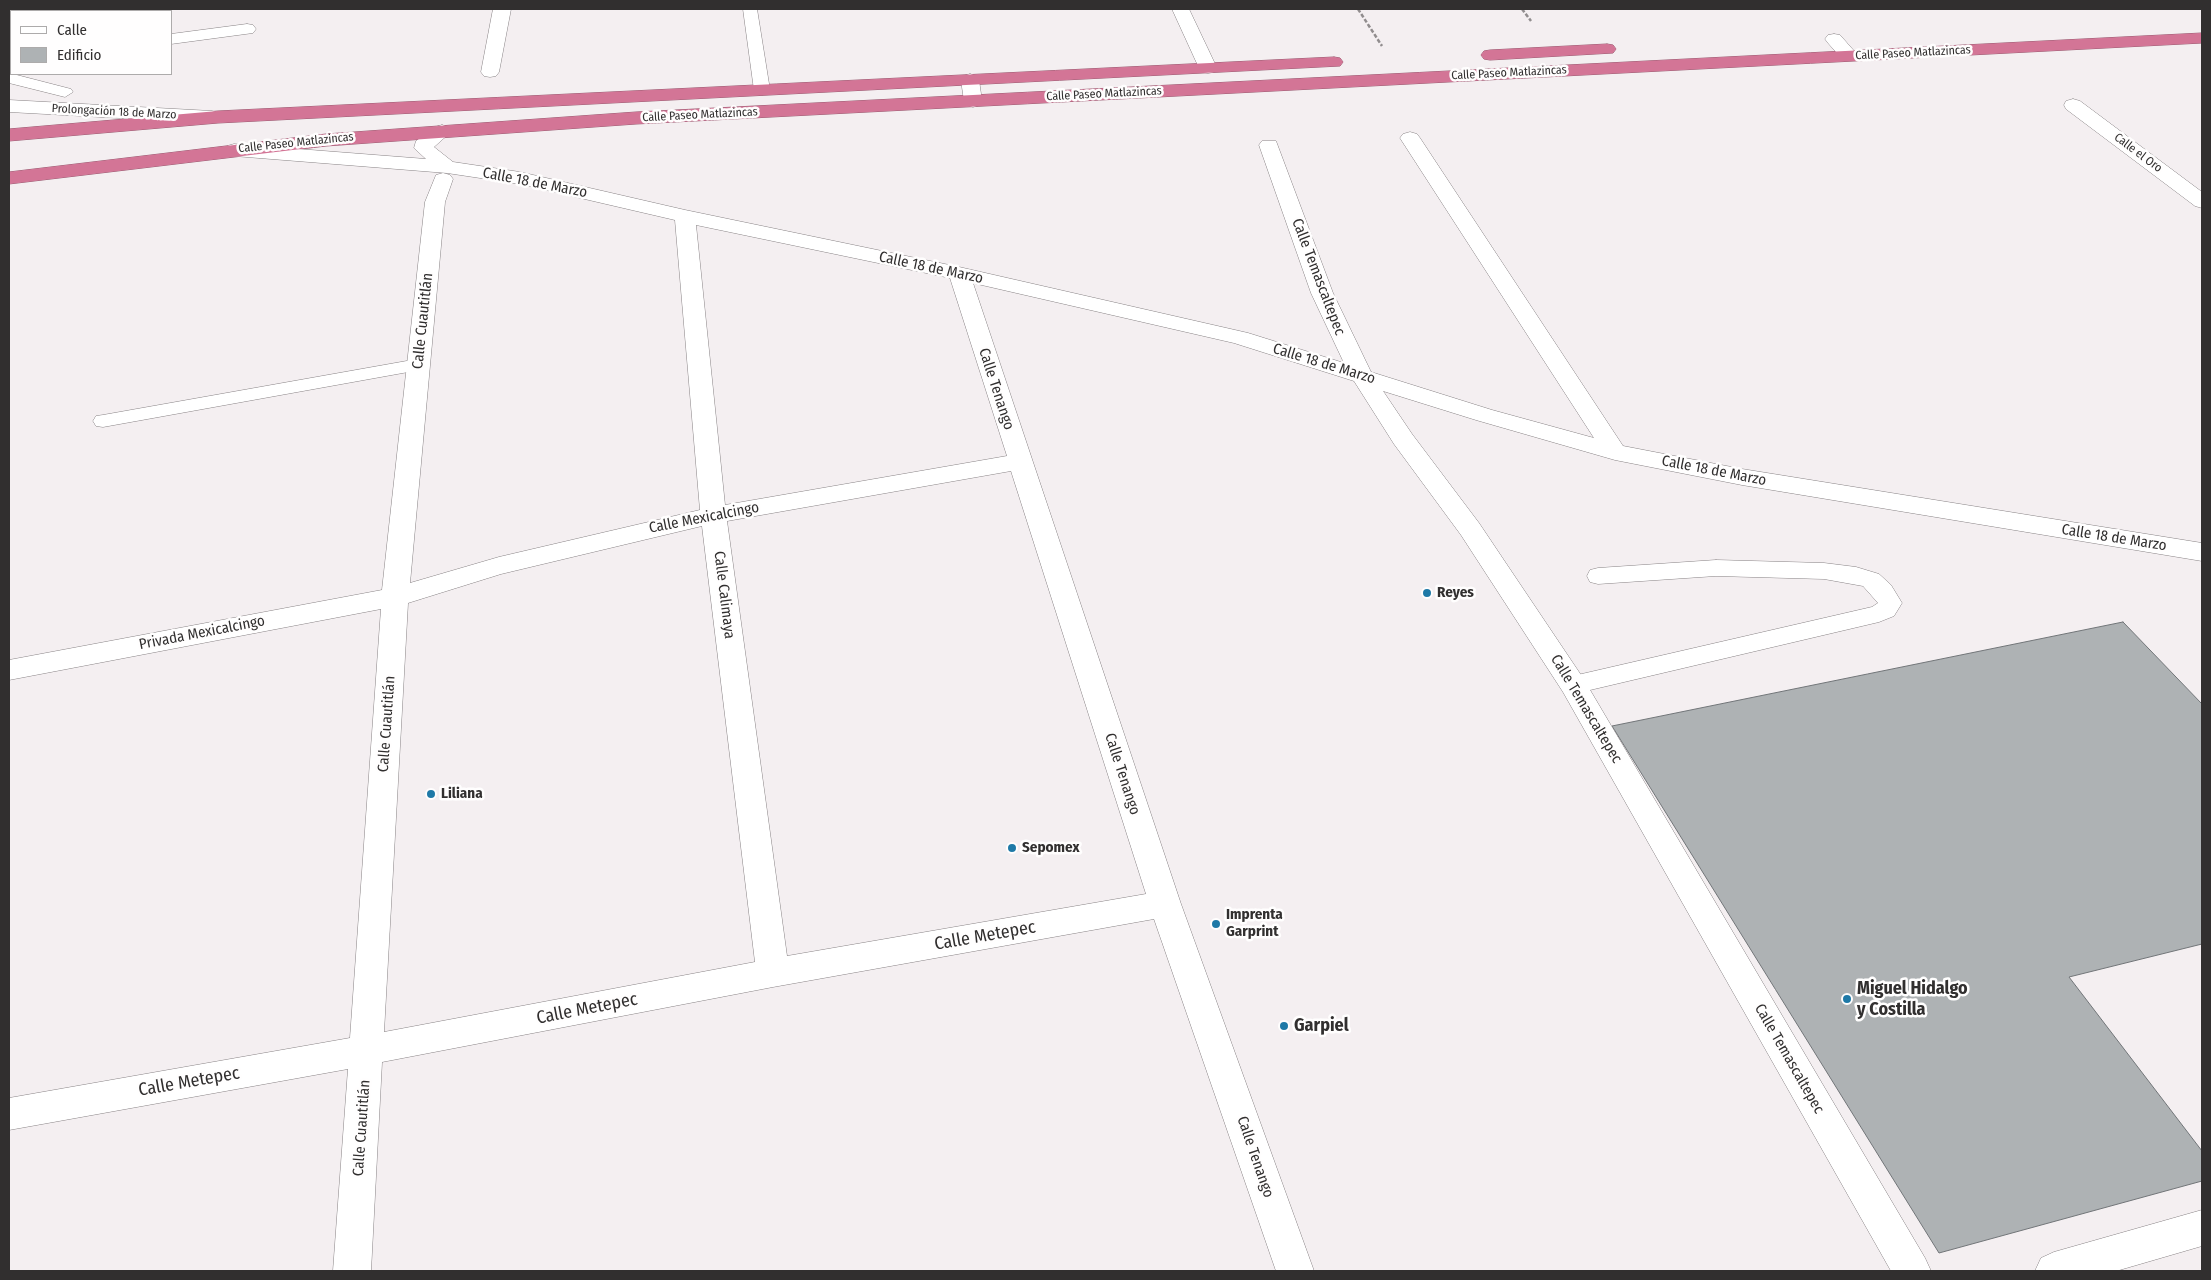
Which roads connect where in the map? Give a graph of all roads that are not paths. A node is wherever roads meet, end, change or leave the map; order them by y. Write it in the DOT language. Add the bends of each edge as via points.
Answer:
graph roads {
  1 [pos="502,9"];
  2 [pos="750,9"];
  3 [pos="1180,9"];
  4 [pos="247,29"];
  5 [pos="1853,38"];
  6 [pos="2202,38"];
  7 [pos="172,39"];
  8 [pos="1814,40"];
  9 [pos="1834,40"];
  10 [pos="1624,48"];
  11 [pos="1477,55"];
  12 [pos="1849,56"];
  13 [pos="1390,60"];
  14 [pos="1208,68"];
  15 [pos="490,72"];
  16 [pos="9,78"];
  17 [pos="970,80"];
  18 [pos="762,90"];
  19 [pos="65,92"];
  20 [pos="972,101"];
  21 [pos="2073,105"];
  22 [pos="9,106"];
  23 [pos="218,117"];
  24 [pos="442,131"];
  25 [pos="9,135"];
  26 [pos="1410,138"];
  27 [pos="1269,145"];
  28 [pos="234,150"];
  29 [pos="445,173"];
  30 [pos="9,178"];
  31 [pos="2202,202"];
  32 [pos="684,216"];
  33 [pos="959,274"];
  34 [pos="418,365"];
  35 [pos="1361,375"];
  36 [pos="103,421"];
  37 [pos="1615,452"];
  38 [pos="1019,462"];
  39 [pos="713,514"];
  40 [pos="2202,552"];
  41 [pos="1598,576"];
  42 [pos="395,597"];
  43 [pos="9,670"];
  44 [pos="1573,685"];
  45 [pos="1165,904"];
  46 [pos="773,973"];
  47 [pos="366,1050"];
  48 [pos="9,1114"];
  49 [pos="2202,1228"];
  50 [pos="352,1271"];
  51 [pos="1295,1271"];
  52 [pos="1912,1271"];
  53 [pos="2054,1271"];
  1 -- 15 [label="street"];
  2 -- 18 [label="lane"];
  3 -- 14 [label="street"];
  4 -- 7 [label="street"];
  5 -- 9 [label="highway, Calle Paseo Matlazincas"];
  6 -- 12 [label="highway, Calle Paseo Matlazincas"];
  8 -- 9 [label="highway, Calle Paseo Matlazincas"];
  9 -- 12 [label="street"];
  10 -- 11 [label="highway, Calle Paseo Matlazincas"];
  12 -- 20 [label="highway, Calle Paseo Matlazincas"];
  13 -- 14 [label="highway, Calle Paseo Matlazincas"];
  14 -- 17 [label="highway, Calle Paseo Matlazincas"];
  16 -- 19 [label="lane"];
  17 -- 18 [label="highway, Calle Paseo Matlazincas"];
  17 -- 20 [label="street"];
  18 -- 23 [label="highway, Calle Paseo Matlazincas"];
  20 -- 24 [label="highway, Calle Paseo Matlazincas"];
  21 -- 31 [label="street, Calle el Oro"];
  22 -- 23 [label="street, Prolongación 18 de Marzo"];
  23 -- 25 [label="highway, Calle Paseo Matlazincas"];
  24 -- 28 [label="highway, Calle Paseo Matlazincas" via="379,134"];
  24 -- 29 [label="street" via="426,141 424,148"];
  26 -- 37 [label="street"];
  27 -- 35 [label="street, Calle Temascaltepec" via="1322,293"];
  28 -- 29 [label="street, Calle 18 de Marzo"];
  28 -- 30 [label="highway, Calle Paseo Matlazincas"];
  29 -- 32 [label="street, Calle 18 de Marzo" via="520,178"];
  29 -- 34 [label="street, Calle Cuautitlán" via="435,202"];
  32 -- 33 [label="street, Calle 18 de Marzo"];
  32 -- 39 [label="street, Calle Calimaya"];
  33 -- 35 [label="street, Calle 18 de Marzo" via="1240,338"];
  33 -- 38 [label="street, Calle Tenango"];
  34 -- 36 [label="lane"];
  34 -- 42 [label="street, Calle Cuautitlán"];
  35 -- 37 [label="street, Calle 18 de Marzo" via="1494,418"];
  35 -- 44 [label="street, Calle Temascaltepec" via="1403,439 1470,529"];
  37 -- 40 [label="street, Calle 18 de Marzo" via="1742,477"];
  38 -- 39 [label="street, Calle Mexicalcingo"];
  38 -- 45 [label="street, Calle Tenango"];
  39 -- 42 [label="street, Calle Mexicalcingo" via="508,563"];
  39 -- 46 [label="street, Calle Calimaya"];
  41 -- 44 [label="lane" via="1716,568 1824,571 1871,580 1890,603 1879,614"];
  42 -- 43 [label="street, Privada Mexicalcingo"];
  42 -- 47 [label="street, Calle Cuautitlán"];
  44 -- 52 [label="street, Calle Temascaltepec"];
  45 -- 46 [label="street, Calle Metepec"];
  45 -- 51 [label="street, Calle Tenango"];
  46 -- 47 [label="street, Calle Metepec"];
  47 -- 48 [label="street, Calle Metepec"];
  47 -- 50 [label="street, Calle Cuautitlán"];
  49 -- 53 [label="street"];
}
